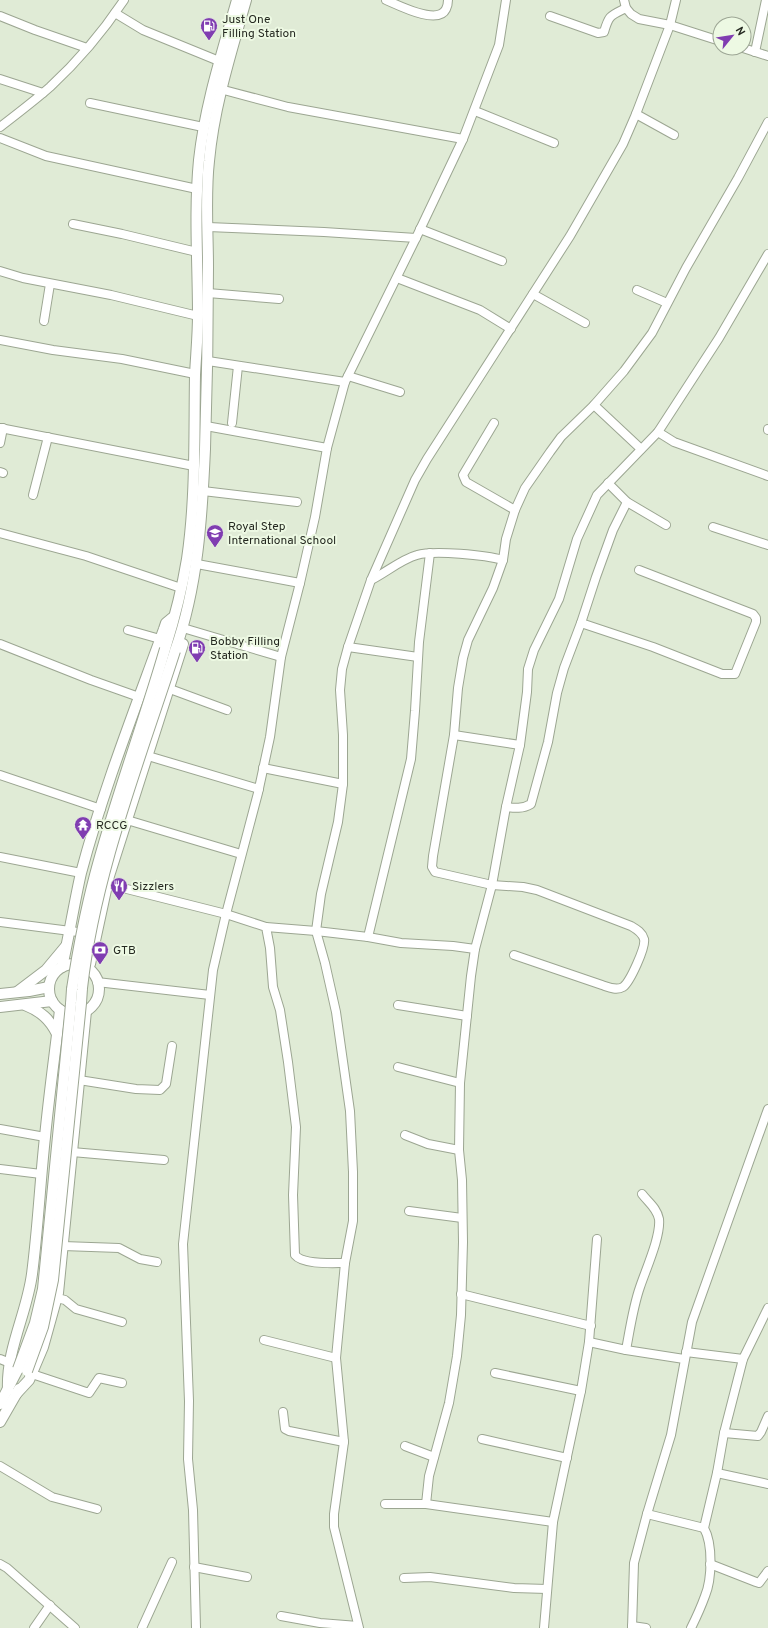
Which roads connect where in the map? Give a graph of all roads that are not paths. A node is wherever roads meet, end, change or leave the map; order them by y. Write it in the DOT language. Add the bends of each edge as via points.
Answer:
graph roads {
  1 [pos="124,0"];
  2 [pos="237,0"];
  3 [pos="246,0"];
  4 [pos="386,0"];
  5 [pos="448,0"];
  6 [pos="506,0"];
  7 [pos="676,0"];
  8 [pos="766,0"];
  9 [pos="625,4"];
  10 [pos="116,13"];
  11 [pos="0,16"];
  12 [pos="550,16"];
  13 [pos="670,25"];
  14 [pos="712,38"];
  15 [pos="87,48"];
  16 [pos="752,51"];
  17 [pos="755,52"];
  18 [pos="768,56"];
  19 [pos="219,61"];
  20 [pos="0,79"];
  21 [pos="220,89"];
  22 [pos="43,93"];
  23 [pos="90,103"];
  24 [pos="475,111"];
  25 [pos="636,114"];
  26 [pos="768,123"];
  27 [pos="0,127"];
  28 [pos="203,127"];
  29 [pos="674,135"];
  30 [pos="0,138"];
  31 [pos="463,140"];
  32 [pos="554,144"];
  33 [pos="197,189"];
  34 [pos="73,224"];
  35 [pos="208,227"];
  36 [pos="420,229"];
  37 [pos="416,238"];
  38 [pos="197,252"];
  39 [pos="768,254"];
  40 [pos="502,261"];
  41 [pos="0,271"];
  42 [pos="397,278"];
  43 [pos="50,284"];
  44 [pos="636,290"];
  45 [pos="208,293"];
  46 [pos="533,294"];
  47 [pos="279,299"];
  48 [pos="667,303"];
  49 [pos="198,316"];
  50 [pos="44,321"];
  51 [pos="585,322"];
  52 [pos="511,330"];
  53 [pos="0,340"];
  54 [pos="208,361"];
  55 [pos="238,366"];
  56 [pos="195,374"];
  57 [pos="346,379"];
  58 [pos="400,392"];
  59 [pos="594,405"];
  60 [pos="232,423"];
  61 [pos="494,423"];
  62 [pos="206,426"];
  63 [pos="1,428"];
  64 [pos="658,432"];
  65 [pos="48,437"];
  66 [pos="0,443"];
  67 [pos="327,448"];
  68 [pos="641,449"];
  69 [pos="194,466"];
  70 [pos="768,476"];
  71 [pos="608,483"];
  72 [pos="203,492"];
  73 [pos="33,495"];
  74 [pos="297,502"];
  75 [pos="627,502"];
  76 [pos="514,510"];
  77 [pos="666,525"];
  78 [pos="714,528"];
  79 [pos="0,533"];
  80 [pos="768,545"];
  81 [pos="430,553"];
  82 [pos="503,560"];
  83 [pos="197,564"];
  84 [pos="639,570"];
  85 [pos="371,580"];
  86 [pos="300,583"];
  87 [pos="181,588"];
  88 [pos="175,616"];
  89 [pos="581,623"];
  90 [pos="128,630"];
  91 [pos="182,631"];
  92 [pos="160,639"];
  93 [pos="0,644"];
  94 [pos="348,647"];
  95 [pos="170,650"];
  96 [pos="281,657"];
  97 [pos="418,657"];
  98 [pos="170,689"];
  99 [pos="140,697"];
  100 [pos="226,710"];
  101 [pos="454,735"];
  102 [pos="520,745"];
  103 [pos="148,756"];
  104 [pos="263,768"];
  105 [pos="0,775"];
  106 [pos="343,784"];
  107 [pos="258,789"];
  108 [pos="506,807"];
  109 [pos="101,809"];
  110 [pos="128,820"];
  111 [pos="241,854"];
  112 [pos="0,857"];
  113 [pos="81,873"];
  114 [pos="107,884"];
  115 [pos="492,885"];
  116 [pos="226,914"];
  117 [pos="0,922"];
  118 [pos="266,927"];
  119 [pos="71,930"];
  120 [pos="316,931"];
  121 [pos="96,934"];
  122 [pos="368,937"];
  123 [pos="67,944"];
  124 [pos="474,949"];
  125 [pos="514,956"];
  126 [pos="62,967"];
  127 [pos="89,970"];
  128 [pos="97,982"];
  129 [pos="49,987"];
  130 [pos="17,992"];
  131 [pos="0,994"];
  132 [pos="210,995"];
  133 [pos="52,1001"];
  134 [pos="28,1004"];
  135 [pos="398,1005"];
  136 [pos="0,1008"];
  137 [pos="60,1010"];
  138 [pos="86,1011"];
  139 [pos="467,1016"];
  140 [pos="57,1034"];
  141 [pos="172,1046"];
  142 [pos="398,1067"];
  143 [pos="79,1080"];
  144 [pos="460,1084"];
  145 [pos="768,1109"];
  146 [pos="0,1129"];
  147 [pos="405,1135"];
  148 [pos="45,1137"];
  149 [pos="459,1150"];
  150 [pos="72,1152"];
  151 [pos="164,1160"];
  152 [pos="0,1170"];
  153 [pos="41,1174"];
  154 [pos="642,1194"];
  155 [pos="409,1211"];
  156 [pos="462,1218"];
  157 [pos="597,1239"];
  158 [pos="63,1246"];
  159 [pos="157,1262"];
  160 [pos="345,1263"];
  161 [pos="461,1294"];
  162 [pos="57,1298"];
  163 [pos="768,1308"];
  164 [pos="122,1322"];
  165 [pos="591,1326"];
  166 [pos="264,1340"];
  167 [pos="589,1342"];
  168 [pos="626,1350"];
  169 [pos="685,1355"];
  170 [pos="336,1358"];
  171 [pos="743,1359"];
  172 [pos="17,1367"];
  173 [pos="495,1372"];
  174 [pos="122,1383"];
  175 [pos="581,1391"];
  176 [pos="12,1392"];
  177 [pos="0,1404"];
  178 [pos="283,1412"];
  179 [pos="768,1416"];
  180 [pos="0,1422"];
  181 [pos="724,1433"];
  182 [pos="482,1439"];
  183 [pos="344,1442"];
  184 [pos="405,1446"];
  185 [pos="434,1457"];
  186 [pos="567,1458"];
  187 [pos="0,1466"];
  188 [pos="717,1473"];
  189 [pos="768,1484"];
  190 [pos="385,1504"];
  191 [pos="426,1504"];
  192 [pos="97,1509"];
  193 [pos="647,1514"];
  194 [pos="553,1522"];
  195 [pos="704,1528"];
  196 [pos="172,1562"];
  197 [pos="0,1564"];
  198 [pos="710,1564"];
  199 [pos="194,1568"];
  200 [pos="768,1571"];
  201 [pos="246,1578"];
  202 [pos="404,1578"];
  203 [pos="547,1589"];
  204 [pos="50,1605"];
  205 [pos="281,1616"];
  206 [pos="358,1627"];
  207 [pos="632,1627"];
  208 [pos="34,1628"];
  209 [pos="75,1628"];
  210 [pos="142,1628"];
  211 [pos="196,1628"];
  212 [pos="544,1628"];
  213 [pos="646,1628"];
  214 [pos="691,1628"];
  1 -- 10 [label="street"];
  2 -- 19 [label="main road"];
  3 -- 21 [label="main road"];
  4 -- 5 [label="street" via="427,16 439,15 446,10"];
  6 -- 24 [label="street" via="499,44"];
  7 -- 13 [label="street"];
  8 -- 17 [label="street"];
  9 -- 12 [label="street" via="608,18 604,32 598,34"];
  9 -- 13 [label="street" via="631,14 638,19"];
  10 -- 15 [label="street"];
  10 -- 19 [label="street" via="143,30"];
  11 -- 15 [label="street"];
  13 -- 14 [label="street"];
  13 -- 25 [label="street"];
  15 -- 22 [label="street"];
  16 -- 17 [label="street"];
  17 -- 18 [label="street"];
  19 -- 28 [label="main road"];
  20 -- 22 [label="street"];
  21 -- 31 [label="street" via="288,107"];
  21 -- 35 [label="main road" via="209,161"];
  22 -- 27 [label="street"];
  23 -- 28 [label="street"];
  24 -- 31 [label="street"];
  24 -- 32 [label="street"];
  25 -- 29 [label="street"];
  25 -- 46 [label="street" via="620,150"];
  26 -- 48 [label="street"];
  28 -- 33 [label="main road"];
  30 -- 33 [label="street" via="46,156"];
  31 -- 36 [label="street"];
  33 -- 38 [label="main road"];
  34 -- 38 [label="street"];
  35 -- 37 [label="street"];
  35 -- 45 [label="main road"];
  36 -- 37 [label="street"];
  36 -- 40 [label="street"];
  37 -- 42 [label="street"];
  38 -- 49 [label="main road"];
  39 -- 64 [label="street" via="719,338"];
  41 -- 43 [label="street"];
  42 -- 52 [label="street" via="480,310"];
  42 -- 57 [label="street"];
  43 -- 49 [label="street" via="111,295"];
  43 -- 50 [label="street"];
  44 -- 48 [label="street"];
  45 -- 47 [label="street"];
  45 -- 54 [label="main road"];
  46 -- 51 [label="street"];
  46 -- 52 [label="street"];
  48 -- 59 [label="street" via="652,333 624,371"];
  49 -- 56 [label="main road"];
  52 -- 85 [label="street" via="415,480"];
  53 -- 56 [label="street" via="122,359"];
  54 -- 55 [label="street"];
  54 -- 62 [label="main road"];
  55 -- 57 [label="street"];
  55 -- 60 [label="street"];
  56 -- 69 [label="main road"];
  57 -- 58 [label="street"];
  57 -- 67 [label="street"];
  59 -- 68 [label="street"];
  59 -- 76 [label="street" via="550,452 525,488"];
  61 -- 76 [label="street" via="462,475 466,482"];
  62 -- 67 [label="street"];
  62 -- 72 [label="main road"];
  63 -- 65 [label="street"];
  63 -- 66 [label="street"];
  64 -- 68 [label="street"];
  64 -- 70 [label="street" via="674,442"];
  65 -- 69 [label="street"];
  65 -- 73 [label="street"];
  67 -- 86 [label="street"];
  68 -- 71 [label="street"];
  69 -- 87 [label="main road" via="187,560"];
  71 -- 75 [label="street"];
  71 -- 102 [label="street" via="597,495 588,513 577,539 559,599 534,650 528,669"];
  72 -- 74 [label="street"];
  72 -- 83 [label="main road"];
  75 -- 77 [label="street"];
  75 -- 89 [label="street" via="613,530"];
  76 -- 82 [label="street"];
  78 -- 80 [label="street"];
  79 -- 87 [label="street" via="86,556"];
  81 -- 82 [label="street" via="485,556"];
  81 -- 85 [label="street" via="410,557"];
  81 -- 97 [label="street"];
  82 -- 101 [label="street" via="493,588 468,640 458,688"];
  83 -- 86 [label="street"];
  83 -- 91 [label="main road"];
  84 -- 89 [label="street" via="753,614 756,622 735,674 722,674"];
  85 -- 94 [label="street"];
  86 -- 96 [label="street"];
  87 -- 88 [label="main road"];
  88 -- 92 [label="main road" via="166,623"];
  88 -- 95 [label="main road"];
  89 -- 108 [label="street" via="557,693 548,742 531,804 526,807"];
  90 -- 92 [label="street"];
  91 -- 95 [label="main road"];
  91 -- 96 [label="street"];
  91 -- 98 [label="main road" via="183,647"];
  92 -- 99 [label="main road"];
  93 -- 99 [label="street"];
  94 -- 97 [label="street"];
  94 -- 106 [label="street" via="340,690"];
  95 -- 172 [label="main road, bridge" via="112,814 80,935 72,989 43,1289 35,1323"];
  96 -- 104 [label="street"];
  97 -- 122 [label="street" via="411,759"];
  98 -- 100 [label="street"];
  98 -- 103 [label="main road"];
  99 -- 109 [label="main road"];
  101 -- 102 [label="street"];
  101 -- 115 [label="street" via="432,867 439,874"];
  102 -- 108 [label="street"];
  103 -- 107 [label="street"];
  103 -- 110 [label="main road"];
  104 -- 106 [label="street"];
  104 -- 107 [label="street"];
  105 -- 109 [label="street"];
  106 -- 120 [label="street"];
  107 -- 111 [label="street"];
  108 -- 115 [label="street"];
  109 -- 113 [label="main road"];
  110 -- 111 [label="street"];
  110 -- 114 [label="main road"];
  111 -- 116 [label="street"];
  112 -- 113 [label="street"];
  113 -- 119 [label="main road"];
  114 -- 116 [label="street"];
  114 -- 121 [label="main road"];
  115 -- 124 [label="street"];
  115 -- 125 [label="street" via="537,890 631,926 639,931 644,940 635,968 626,984 619,988 602,985"];
  116 -- 118 [label="street"];
  116 -- 132 [label="street"];
  117 -- 119 [label="street"];
  118 -- 120 [label="street"];
  118 -- 160 [label="street" via="296,1127 293,1195 295,1255 302,1260"];
  119 -- 121 [label="street"];
  119 -- 123 [label="main road"];
  120 -- 122 [label="street"];
  120 -- 160 [label="street" via="336,1012 350,1111 353,1221"];
  121 -- 127 [label="main road"];
  122 -- 124 [label="street" via="401,943"];
  123 -- 126 [label="main road"];
  123 -- 130 [label="main road" via="46,970"];
  124 -- 139 [label="street"];
  126 -- 127 [label="main road" via="76,964"];
  126 -- 129 [label="main road" via="54,974"];
  127 -- 128 [label="main road"];
  128 -- 132 [label="street"];
  128 -- 138 [label="main road" via="96,1001"];
  129 -- 130 [label="main road"];
  129 -- 133 [label="main road"];
  130 -- 131 [label="main road"];
  132 -- 199 [label="street" via="183,1244 189,1400 188,1459 193,1510"];
  133 -- 134 [label="main road"];
  133 -- 137 [label="main road"];
  134 -- 136 [label="main road"];
  134 -- 140 [label="main road" via="47,1018"];
  135 -- 139 [label="street"];
  137 -- 138 [label="main road" via="72,1014"];
  137 -- 140 [label="main road"];
  138 -- 143 [label="main road"];
  139 -- 144 [label="street"];
  140 -- 148 [label="main road"];
  141 -- 143 [label="street" via="166,1084 160,1090"];
  142 -- 144 [label="street"];
  143 -- 150 [label="main road"];
  144 -- 149 [label="street"];
  145 -- 169 [label="street" via="700,1298"];
  146 -- 148 [label="street"];
  147 -- 149 [label="street" via="428,1144"];
  148 -- 153 [label="main road"];
  149 -- 156 [label="street"];
  150 -- 151 [label="street"];
  150 -- 158 [label="main road"];
  152 -- 153 [label="street"];
  153 -- 172 [label="main road" via="32,1274"];
  154 -- 168 [label="street" via="657,1211 658,1232 640,1288"];
  155 -- 156 [label="street"];
  156 -- 161 [label="street"];
  157 -- 165 [label="street"];
  158 -- 159 [label="street" via="119,1248 140,1259"];
  158 -- 162 [label="main road"];
  160 -- 170 [label="street"];
  161 -- 165 [label="street"];
  161 -- 185 [label="street" via="457,1356 449,1404"];
  162 -- 164 [label="street" via="65,1300 76,1309"];
  162 -- 172 [label="main road" via="43,1347"];
  163 -- 171 [label="street"];
  165 -- 167 [label="street"];
  166 -- 170 [label="street"];
  167 -- 168 [label="street"];
  167 -- 175 [label="street"];
  168 -- 169 [label="street"];
  169 -- 171 [label="street"];
  169 -- 193 [label="street" via="671,1435"];
  170 -- 183 [label="street"];
  171 -- 181 [label="street"];
  172 -- 174 [label="street" via="89,1393 99,1378"];
  172 -- 176 [label="main road"];
  172 -- 176 [label="main road" via="8,1376"];
  173 -- 175 [label="street"];
  175 -- 186 [label="street"];
  176 -- 177 [label="main road"];
  176 -- 180 [label="main road"];
  178 -- 183 [label="street" via="285,1429 289,1431"];
  179 -- 181 [label="street" via="758,1436"];
  181 -- 188 [label="street"];
  182 -- 186 [label="street"];
  183 -- 206 [label="street" via="334,1527"];
  184 -- 185 [label="street"];
  185 -- 191 [label="street" via="428,1476"];
  186 -- 194 [label="street"];
  187 -- 192 [label="street" via="52,1497"];
  188 -- 189 [label="street"];
  188 -- 195 [label="street"];
  190 -- 191 [label="street"];
  191 -- 194 [label="street"];
  193 -- 195 [label="street"];
  193 -- 207 [label="street" via="634,1563"];
  194 -- 203 [label="street"];
  195 -- 198 [label="street" via="708,1536"];
  196 -- 210 [label="street"];
  197 -- 204 [label="street"];
  198 -- 200 [label="street" via="759,1583"];
  198 -- 214 [label="street" via="706,1595"];
  199 -- 201 [label="street"];
  199 -- 211 [label="street"];
  202 -- 203 [label="street" via="430,1576 514,1588"];
  203 -- 212 [label="street"];
  204 -- 208 [label="street"];
  204 -- 209 [label="street"];
  205 -- 206 [label="street"];
  207 -- 213 [label="street"];
}
